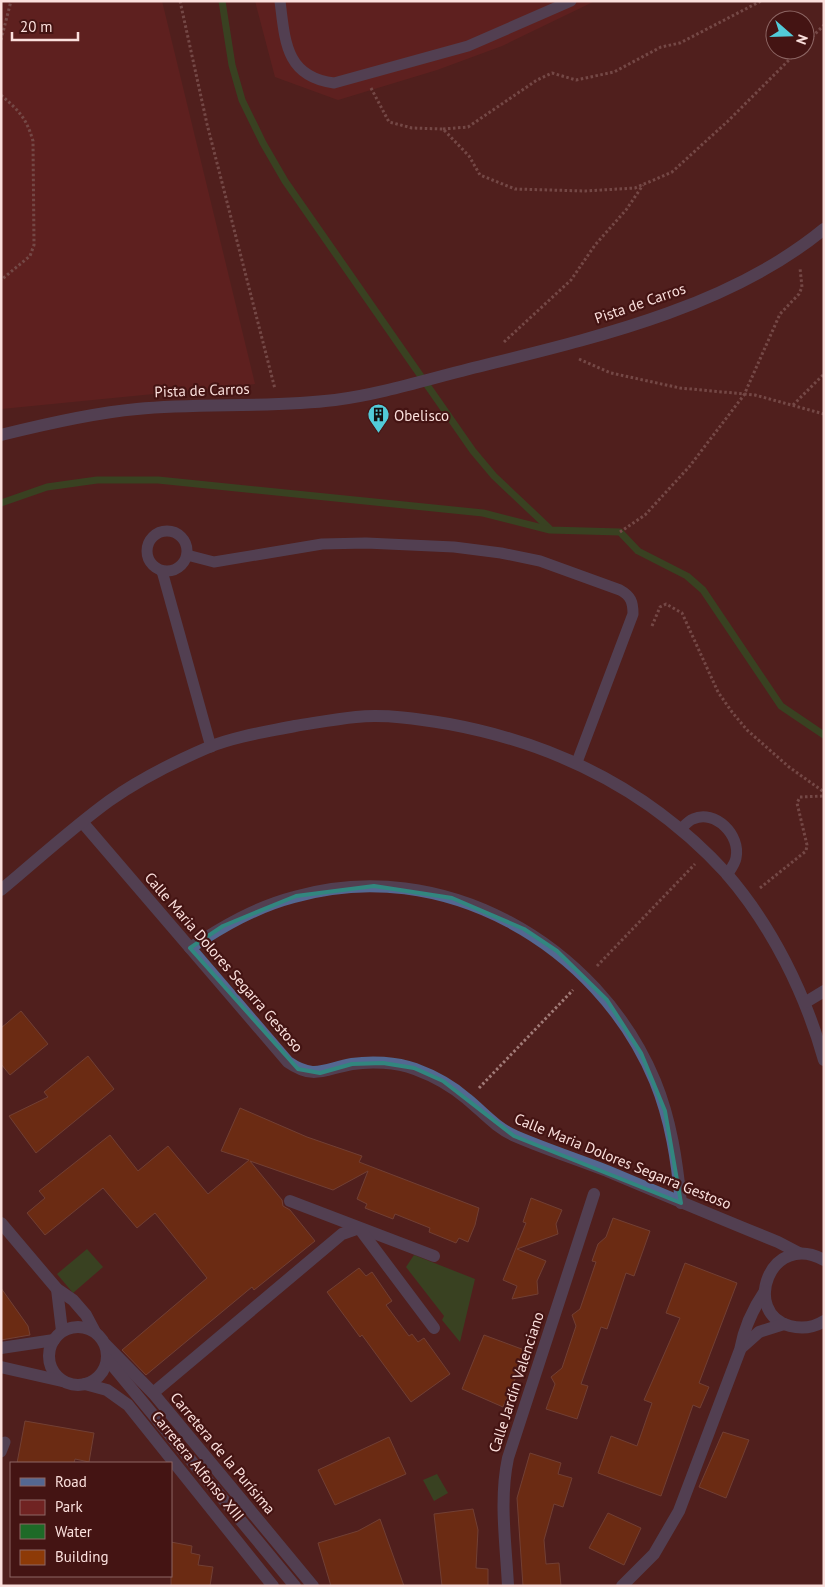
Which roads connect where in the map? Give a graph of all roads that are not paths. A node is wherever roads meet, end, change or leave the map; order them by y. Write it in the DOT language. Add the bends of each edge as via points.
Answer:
graph roads {
  1 [pos="280,1"];
  2 [pos="571,1"];
  3 [pos="824,229"];
  4 [pos="1,435"];
  5 [pos="187,555"];
  6 [pos="162,571"];
  7 [pos="211,747"];
  8 [pos="576,762"];
  9 [pos="83,822"];
  10 [pos="681,829"];
  11 [pos="727,875"];
  12 [pos="1,890"];
  13 [pos="190,948"];
  14 [pos="824,991"];
  15 [pos="806,1002"];
  16 [pos="824,1060"];
  17 [pos="594,1194"];
  18 [pos="290,1201"];
  19 [pos="681,1203"];
  20 [pos="1,1223"];
  21 [pos="358,1228"];
  22 [pos="799,1253"];
  23 [pos="821,1253"];
  24 [pos="434,1256"];
  25 [pos="57,1289"];
  26 [pos="765,1291"];
  27 [pos="784,1324"];
  28 [pos="821,1324"];
  29 [pos="434,1328"];
  30 [pos="95,1332"];
  31 [pos="58,1336"];
  32 [pos="105,1344"];
  33 [pos="1,1348"];
  34 [pos="740,1350"];
  35 [pos="107,1359"];
  36 [pos="1,1367"];
  37 [pos="68,1383"];
  38 [pos="85,1384"];
  39 [pos="152,1393"];
  40 [pos="273,1586"];
  41 [pos="295,1586"];
  42 [pos="312,1586"];
  43 [pos="508,1586"];
  44 [pos="622,1586"];
  1 -- 2 [label="lane" via="287,48 294,62 304,73 319,81 334,83 468,46"];
  3 -- 4 [label="street, Pista de Carros" via="798,250 744,280 675,310 614,331 405,386 343,399 279,405 135,409"];
  5 -- 6 [label="lane" via="178,568"];
  5 -- 6 [label="lane" via="188,547 180,534 172,530 157,533 147,545 147,553 155,567"];
  5 -- 8 [label="lane" via="214,562 322,544 366,542 454,547 540,561 620,590 629,595 633,614"];
  6 -- 7 [label="lane"];
  7 -- 8 [label="street" via="243,736 322,721 394,718 434,722 504,736"];
  7 -- 9 [label="street" via="147,777 108,801"];
  8 -- 10 [label="street"];
  9 -- 12 [label="street"];
  9 -- 13 [label="street, Calle Maria Dolores Segarra Gestoso"];
  10 -- 11 [label="street"];
  10 -- 11 [label="lane" via="691,820 702,817 724,824 737,848 736,859"];
  11 -- 15 [label="street" via="785,960"];
  13 -- 19 [label="street, Calle Maria Dolores Segarra Gestoso" via="288,1062 298,1069 308,1073 352,1064 383,1063 414,1068 443,1081 497,1126 514,1136"];
  13 -- 19 [label="street" via="223,926 258,909 296,896 364,887 413,890 452,898 489,911 524,929 556,951 602,995 626,1026 665,1111 673,1142"];
  14 -- 15 [label="street"];
  15 -- 16 [label="street"];
  17 -- 43 [label="street, Calle Jardín Valenciano" via="508,1458 503,1499"];
  18 -- 21 [label="street"];
  19 -- 22 [label="street, Calle Maria Dolores Segarra Gestoso"];
  20 -- 25 [label="street"];
  21 -- 24 [label="street"];
  21 -- 29 [label="street"];
  21 -- 39 [label="street" via="342,1234"];
  22 -- 23 [label="street"];
  22 -- 26 [label="street" via="774,1265 767,1277"];
  25 -- 30 [label="street" via="73,1300"];
  25 -- 31 [label="street"];
  26 -- 27 [label="street" via="767,1304"];
  26 -- 34 [label="street" via="744,1329"];
  27 -- 28 [label="street" via="800,1328"];
  27 -- 34 [label="street" via="759,1332"];
  30 -- 31 [label="street" via="79,1327"];
  30 -- 32 [label="street"];
  31 -- 33 [label="street"];
  31 -- 37 [label="street" via="49,1356 54,1372"];
  32 -- 35 [label="street"];
  32 -- 39 [label="street, Carretera de la Purísima"];
  34 -- 44 [label="street" via="679,1511 654,1554"];
  35 -- 38 [label="street" via="100,1375"];
  35 -- 41 [label="street, Carretera Alfonso XIII"];
  36 -- 37 [label="street"];
  37 -- 38 [label="street"];
  38 -- 40 [label="street, Carretera Alfonso XIII" via="107,1390 128,1405"];
  39 -- 42 [label="street, Carretera de la Purísima"];
}
